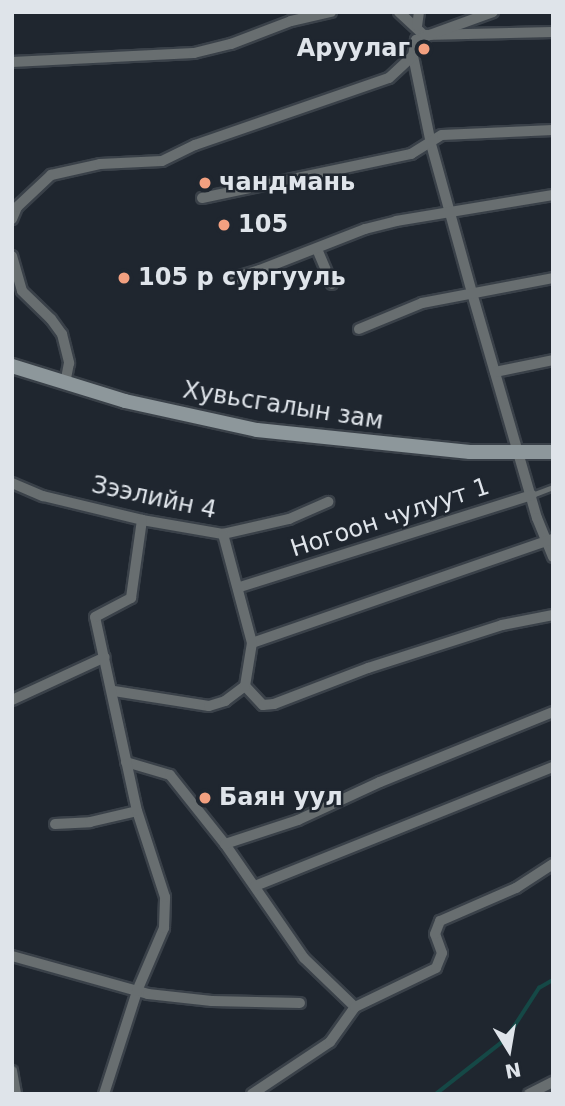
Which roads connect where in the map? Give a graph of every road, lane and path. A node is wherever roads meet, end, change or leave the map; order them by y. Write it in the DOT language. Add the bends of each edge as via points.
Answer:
graph roads {
  1 [pos="331,12"];
  2 [pos="399,12"];
  3 [pos="419,12"];
  4 [pos="493,12"];
  5 [pos="417,26"];
  6 [pos="553,32"];
  7 [pos="424,36"];
  8 [pos="413,55"];
  9 [pos="12,62"];
  10 [pos="553,130"];
  11 [pos="431,144"];
  12 [pos="553,195"];
  13 [pos="202,198"];
  14 [pos="450,213"];
  15 [pos="12,219"];
  16 [pos="317,249"];
  17 [pos="12,256"];
  18 [pos="553,278"];
  19 [pos="229,279"];
  20 [pos="332,284"];
  21 [pos="472,293"];
  22 [pos="359,329"];
  23 [pos="553,360"];
  24 [pos="12,366"];
  25 [pos="495,372"];
  26 [pos="65,384"];
  27 [pos="553,452"];
  28 [pos="519,453"];
  29 [pos="12,483"];
  30 [pos="553,486"];
  31 [pos="532,495"];
  32 [pos="328,502"];
  33 [pos="142,520"];
  34 [pos="223,534"];
  35 [pos="550,541"];
  36 [pos="553,557"];
  37 [pos="240,587"];
  38 [pos="553,615"];
  39 [pos="252,643"];
  40 [pos="105,657"];
  41 [pos="245,686"];
  42 [pos="114,691"];
  43 [pos="12,700"];
  44 [pos="553,712"];
  45 [pos="127,762"];
  46 [pos="553,767"];
  47 [pos="137,811"];
  48 [pos="55,824"];
  49 [pos="225,844"];
  50 [pos="553,864"];
  51 [pos="255,886"];
  52 [pos="12,957"];
  53 [pos="137,991"];
  54 [pos="300,1003"];
  55 [pos="355,1007"];
  56 [pos="12,1071"];
  57 [pos="553,1082"];
  58 [pos="16,1094"];
  59 [pos="104,1094"];
  60 [pos="252,1094"];
  61 [pos="528,1094"];
  1 -- 9 [label="street" via="194,53"];
  2 -- 5 [label="street"];
  3 -- 5 [label="street"];
  4 -- 7 [label="street"];
  5 -- 7 [label="street"];
  6 -- 7 [label="street"];
  7 -- 8 [label="street" via="416,40"];
  8 -- 11 [label="street"];
  8 -- 15 [label="street" via="389,78 195,145 162,161 100,164 51,175 17,207"];
  10 -- 11 [label="street" via="442,135"];
  11 -- 13 [label="street" via="411,154"];
  11 -- 14 [label="street"];
  12 -- 14 [label="street"];
  14 -- 16 [label="street" via="365,229"];
  14 -- 21 [label="street"];
  16 -- 19 [label="street"];
  16 -- 20 [label="street"];
  17 -- 26 [label="street" via="22,291 51,319 65,341 69,363"];
  18 -- 21 [label="street"];
  21 -- 22 [label="street" via="422,303"];
  21 -- 25 [label="street"];
  23 -- 25 [label="street"];
  24 -- 26 [label="main road, Хувьсгалын зам"];
  25 -- 28 [label="street"];
  26 -- 28 [label="main road, Хувьсгалын зам" via="257,430 386,445"];
  27 -- 28 [label="main road, Хувьсгалын зам"];
  28 -- 31 [label="street"];
  29 -- 33 [label="street, Зээлийн 4"];
  30 -- 31 [label="lane, Ногоон чулуут 1"];
  31 -- 35 [label="street"];
  31 -- 37 [label="street, Ногоон чулуут 1"];
  32 -- 34 [label="street, Зээлийн 4" via="289,519"];
  33 -- 34 [label="street, Зээлийн 4"];
  33 -- 40 [label="street" via="131,598 96,617"];
  34 -- 37 [label="street"];
  35 -- 36 [label="street"];
  35 -- 39 [label="street"];
  37 -- 39 [label="street"];
  38 -- 41 [label="street" via="477,633 274,704 263,705"];
  39 -- 41 [label="street"];
  40 -- 42 [label="street"];
  40 -- 43 [label="street"];
  41 -- 42 [label="street" via="226,701 209,706"];
  42 -- 45 [label="street"];
  44 -- 49 [label="street" via="298,820"];
  45 -- 47 [label="street"];
  45 -- 49 [label="street" via="170,775"];
  46 -- 51 [label="street"];
  47 -- 48 [label="street" via="90,822"];
  47 -- 53 [label="street" via="165,897 164,928"];
  49 -- 51 [label="street"];
  50 -- 55 [label="street" via="516,888 440,921 435,934 442,953 436,968"];
  51 -- 55 [label="street" via="304,958"];
  52 -- 53 [label="street"];
  53 -- 54 [label="street" via="212,1001"];
  53 -- 59 [label="street"];
  55 -- 60 [label="street" via="330,1042"];
  56 -- 58 [label="street"];
  57 -- 61 [label="street"];
}
